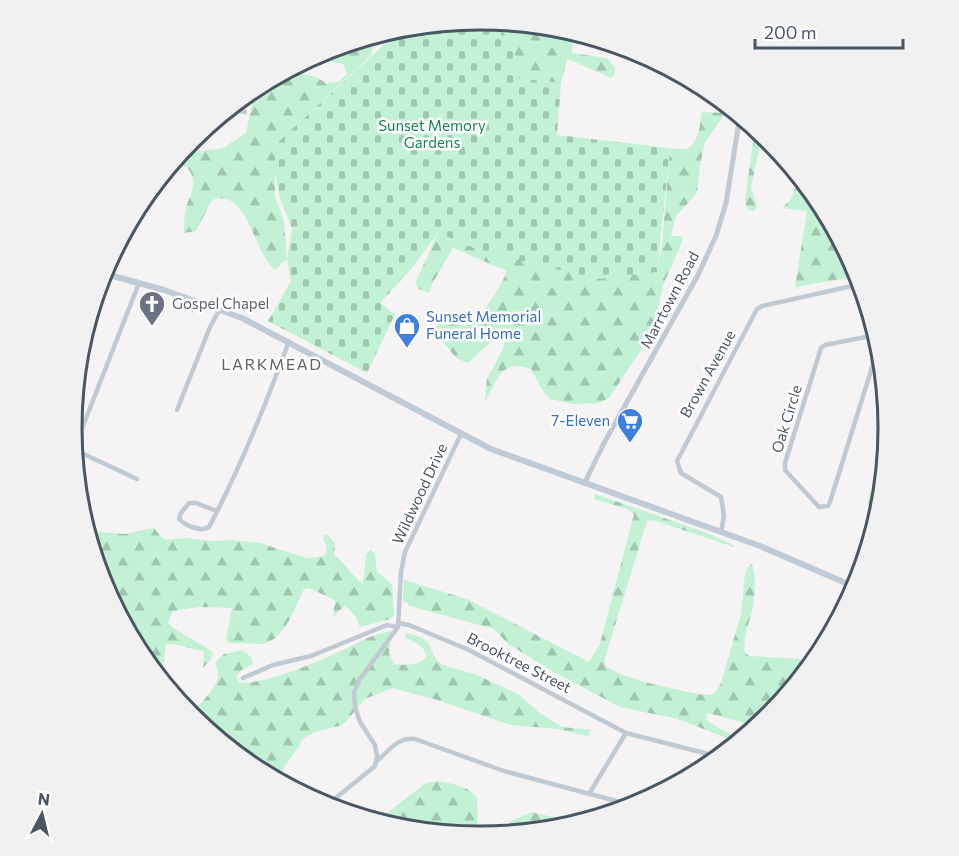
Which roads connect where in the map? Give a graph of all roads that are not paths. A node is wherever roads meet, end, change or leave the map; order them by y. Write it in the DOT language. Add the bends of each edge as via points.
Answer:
graph roads {
  1 [pos="239,111"];
  2 [pos="245,112"];
  3 [pos="738,126"];
  4 [pos="112,276"];
  5 [pos="139,283"];
  6 [pos="851,286"];
  7 [pos="220,309"];
  8 [pos="867,337"];
  9 [pos="289,341"];
  10 [pos="872,366"];
  11 [pos="177,411"];
  12 [pos="82,426"];
  13 [pos="461,434"];
  14 [pos="82,453"];
  15 [pos="137,479"];
  16 [pos="585,482"];
  17 [pos="217,511"];
  18 [pos="721,532"];
  19 [pos="846,583"];
  20 [pos="398,625"];
  21 [pos="243,678"];
  22 [pos="626,733"];
  23 [pos="708,754"];
  24 [pos="376,762"];
  25 [pos="590,794"];
  26 [pos="335,799"];
  27 [pos="617,801"];
  1 -- 2 [label="street"];
  3 -- 16 [label="street, Marrtown Road" via="726,203 716,236"];
  4 -- 5 [label="main road"];
  5 -- 7 [label="main road"];
  5 -- 12 [label="street"];
  6 -- 18 [label="street, Brown Avenue" via="758,309 676,461 681,472 721,497"];
  7 -- 9 [label="main road"];
  7 -- 11 [label="street"];
  8 -- 10 [label="street, Oak Circle" via="821,348 785,463 785,470 819,507 830,502"];
  9 -- 13 [label="main road"];
  9 -- 17 [label="street" via="250,443"];
  13 -- 16 [label="main road" via="491,449"];
  13 -- 20 [label="street, Wildwood Drive" via="405,552"];
  14 -- 15 [label="street"];
  16 -- 18 [label="main road"];
  17 -- 17 [label="street" via="206,529 179,519 189,503"];
  18 -- 19 [label="main road"];
  20 -- 21 [label="street" via="387,625"];
  20 -- 22 [label="street, Brooktree Street" via="409,625 469,650"];
  20 -- 24 [label="street" via="354,692 360,722 375,745"];
  22 -- 23 [label="street"];
  22 -- 25 [label="street"];
  24 -- 25 [label="street" via="405,738 415,739 504,771"];
  24 -- 26 [label="street"];
  25 -- 27 [label="street"];
}
